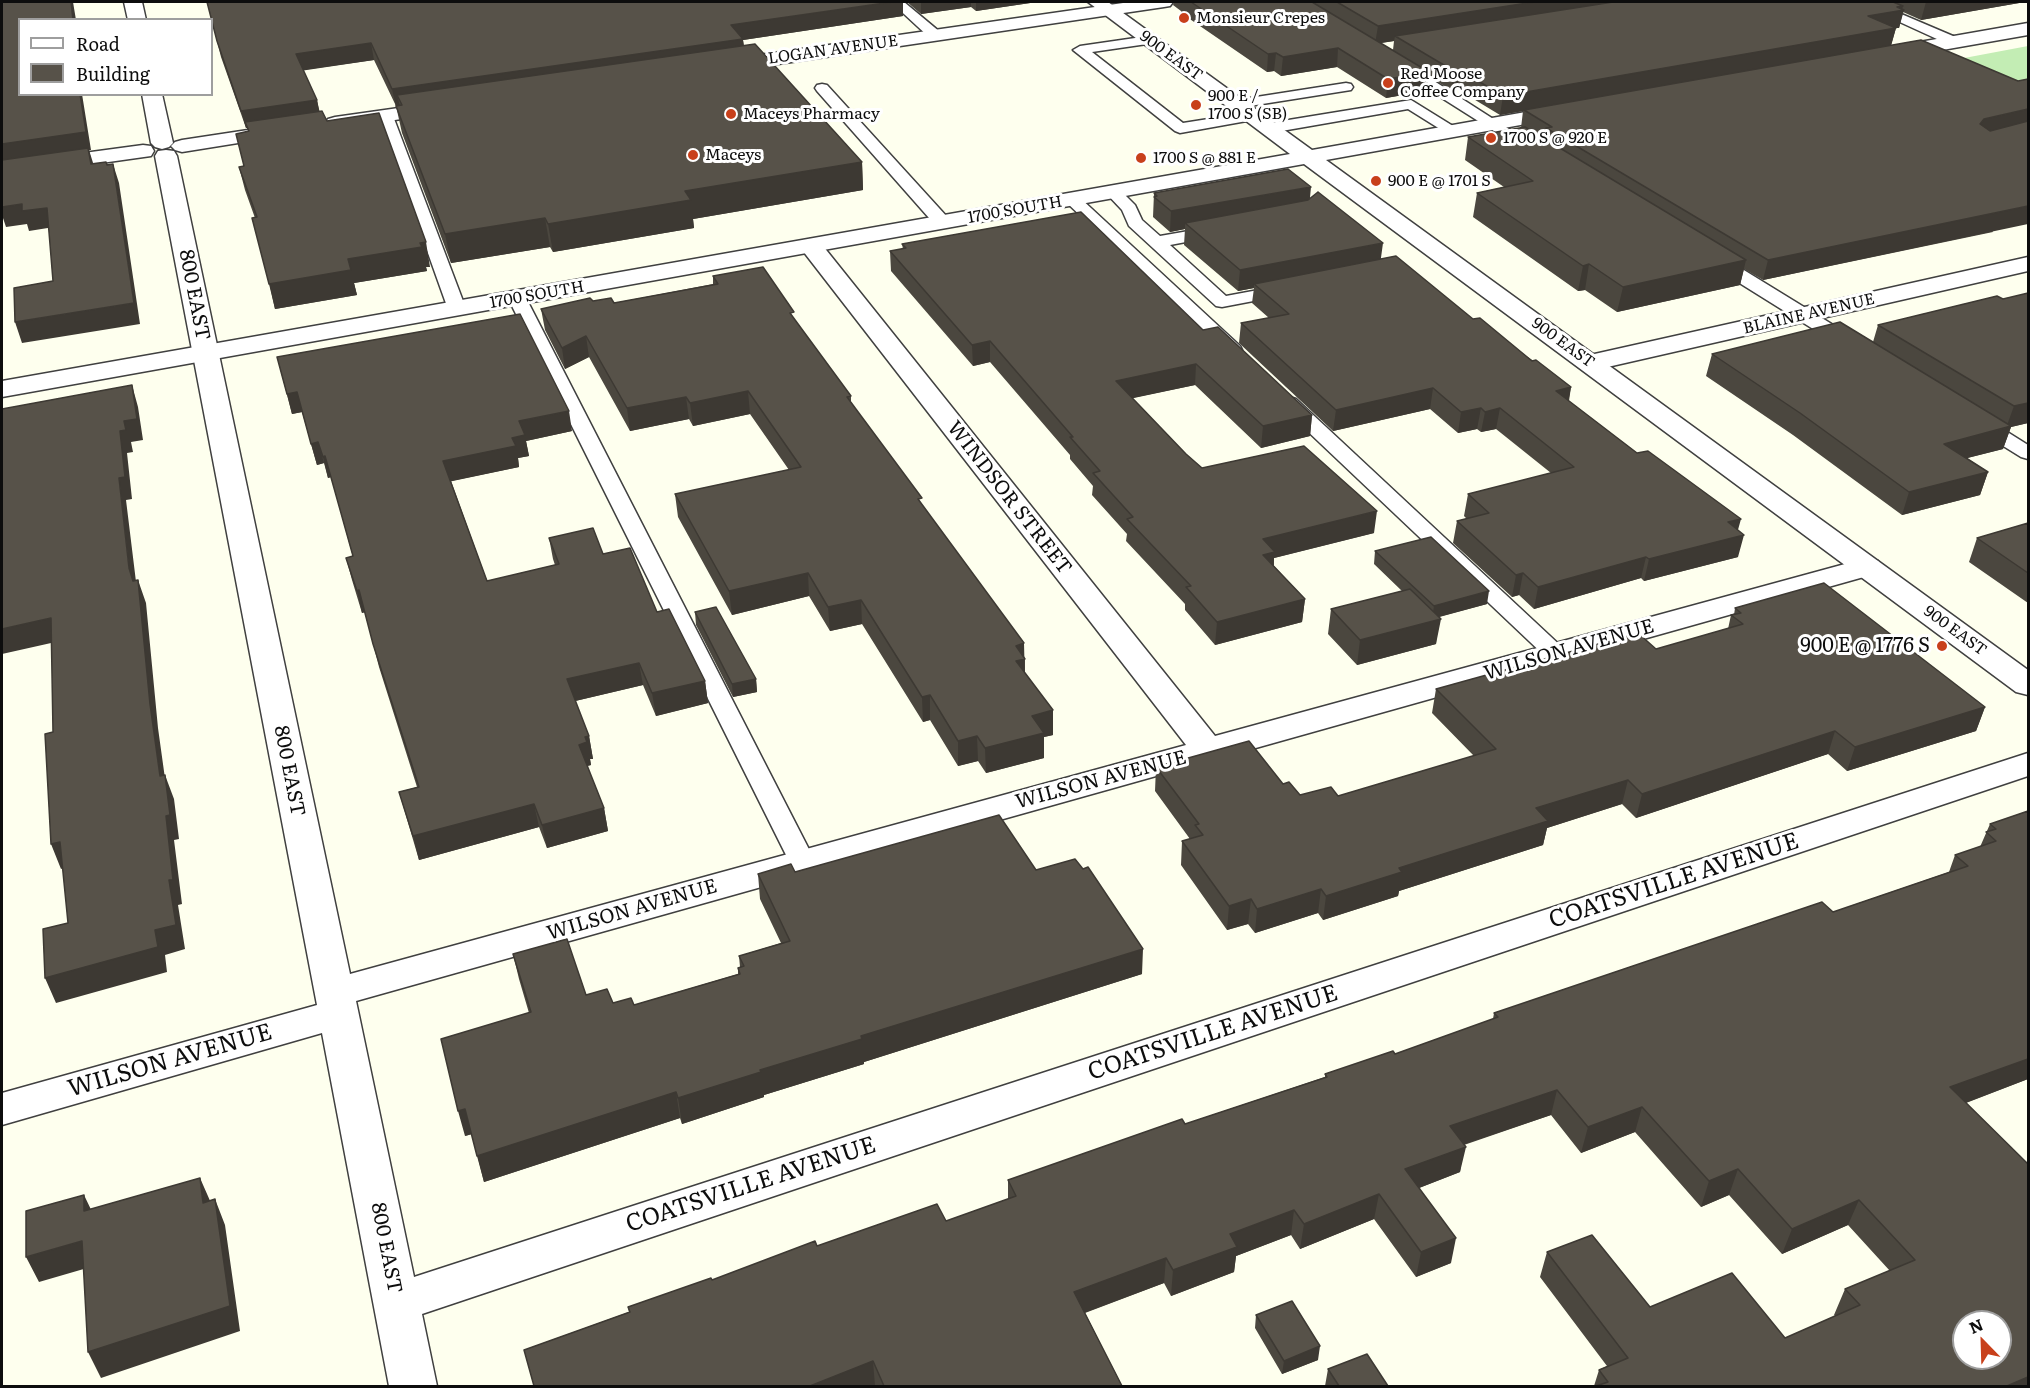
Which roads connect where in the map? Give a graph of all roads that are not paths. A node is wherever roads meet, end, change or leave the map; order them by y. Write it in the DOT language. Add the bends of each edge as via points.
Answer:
graph roads {
  1 [pos="133,2"];
  2 [pos="897,2"];
  3 [pos="1164,2"];
  4 [pos="1863,2"];
  5 [pos="1103,6"];
  6 [pos="137,18"];
  7 [pos="2028,28"];
  8 [pos="935,35"];
  9 [pos="1149,40"];
  10 [pos="1954,42"];
  11 [pos="1385,56"];
  12 [pos="1874,56"];
  13 [pos="701,70"];
  14 [pos="1346,87"];
  15 [pos="822,88"];
  16 [pos="152,96"];
  17 [pos="456,106"];
  18 [pos="1584,108"];
  19 [pos="1245,110"];
  20 [pos="386,116"];
  21 [pos="1492,124"];
  22 [pos="318,126"];
  23 [pos="1270,128"];
  24 [pos="296,129"];
  25 [pos="1460,130"];
  26 [pos="163,149"];
  27 [pos="1544,156"];
  28 [pos="1309,157"];
  29 [pos="2,171"];
  30 [pos="1113,192"];
  31 [pos="1072,199"];
  32 [pos="943,223"];
  33 [pos="1238,227"];
  34 [pos="1157,242"];
  35 [pos="811,246"];
  36 [pos="1705,254"];
  37 [pos="2028,264"];
  38 [pos="1304,286"];
  39 [pos="517,298"];
  40 [pos="457,309"];
  41 [pos="1804,315"];
  42 [pos="1862,351"];
  43 [pos="206,353"];
  44 [pos="1247,363"];
  45 [pos="1590,363"];
  46 [pos="1273,388"];
  47 [pos="2,389"];
  48 [pos="1958,410"];
  49 [pos="2028,453"];
  50 [pos="1868,567"];
  51 [pos="1556,654"];
  52 [pos="2028,684"];
  53 [pos="1208,750"];
  54 [pos="2028,765"];
  55 [pos="803,862"];
  56 [pos="336,1003"];
  57 [pos="2,1109"];
  58 [pos="397,1302"];
  59 [pos="413,1386"];
  1 -- 6 [label="street"];
  2 -- 8 [label="lane"];
  3 -- 5 [label="street, LOGAN AVENUE"];
  4 -- 10 [label="lane"];
  5 -- 8 [label="street, LOGAN AVENUE"];
  5 -- 9 [label="street, 900 EAST"];
  7 -- 10 [label="street"];
  8 -- 13 [label="street, LOGAN AVENUE"];
  9 -- 19 [label="street, 900 EAST"];
  9 -- 19 [label="lane" via="1080,50 1180,128"];
  10 -- 12 [label="street"];
  11 -- 21 [label="lane"];
  14 -- 19 [label="lane"];
  15 -- 32 [label="lane"];
  16 -- 26 [label="street, 800 EAST"];
  17 -- 20 [label="street"];
  18 -- 21 [label="street, 1700 SOUTH"];
  19 -- 23 [label="street, 900 EAST"];
  20 -- 22 [label="street"];
  20 -- 40 [label="lane"];
  21 -- 25 [label="street, 1700 SOUTH"];
  21 -- 27 [label="lane"];
  23 -- 25 [label="lane" via="1411,104"];
  23 -- 28 [label="street, 900 EAST"];
  24 -- 26 [label="street"];
  25 -- 28 [label="street, 1700 SOUTH"];
  26 -- 29 [label="street"];
  26 -- 43 [label="street, 800 EAST"];
  28 -- 30 [label="street, 1700 SOUTH"];
  28 -- 45 [label="street, 900 EAST"];
  30 -- 31 [label="street, 1700 SOUTH"];
  30 -- 34 [label="lane"];
  31 -- 32 [label="street, 1700 SOUTH"];
  31 -- 44 [label="lane"];
  32 -- 35 [label="street, 1700 SOUTH"];
  33 -- 34 [label="lane"];
  34 -- 38 [label="lane" via="1222,302"];
  35 -- 39 [label="street, 1700 SOUTH"];
  35 -- 53 [label="street, WINDSOR STREET"];
  36 -- 41 [label="lane"];
  37 -- 41 [label="street, BLAINE AVENUE"];
  39 -- 40 [label="street, 1700 SOUTH"];
  39 -- 55 [label="lane"];
  40 -- 43 [label="street, 1700 SOUTH"];
  41 -- 42 [label="lane"];
  41 -- 45 [label="street, BLAINE AVENUE"];
  43 -- 47 [label="street, 1700 SOUTH"];
  43 -- 56 [label="street, 800 EAST"];
  45 -- 50 [label="street, 900 EAST"];
  46 -- 51 [label="lane"];
  48 -- 49 [label="lane"];
  50 -- 51 [label="street, WILSON AVENUE"];
  50 -- 52 [label="street, 900 EAST"];
  51 -- 53 [label="street, WILSON AVENUE"];
  53 -- 55 [label="street, WILSON AVENUE"];
  54 -- 58 [label="street, COATSVILLE AVENUE"];
  55 -- 56 [label="street, WILSON AVENUE"];
  56 -- 57 [label="street, WILSON AVENUE"];
  56 -- 58 [label="street, 800 EAST"];
  58 -- 59 [label="street, 800 EAST"];
}
